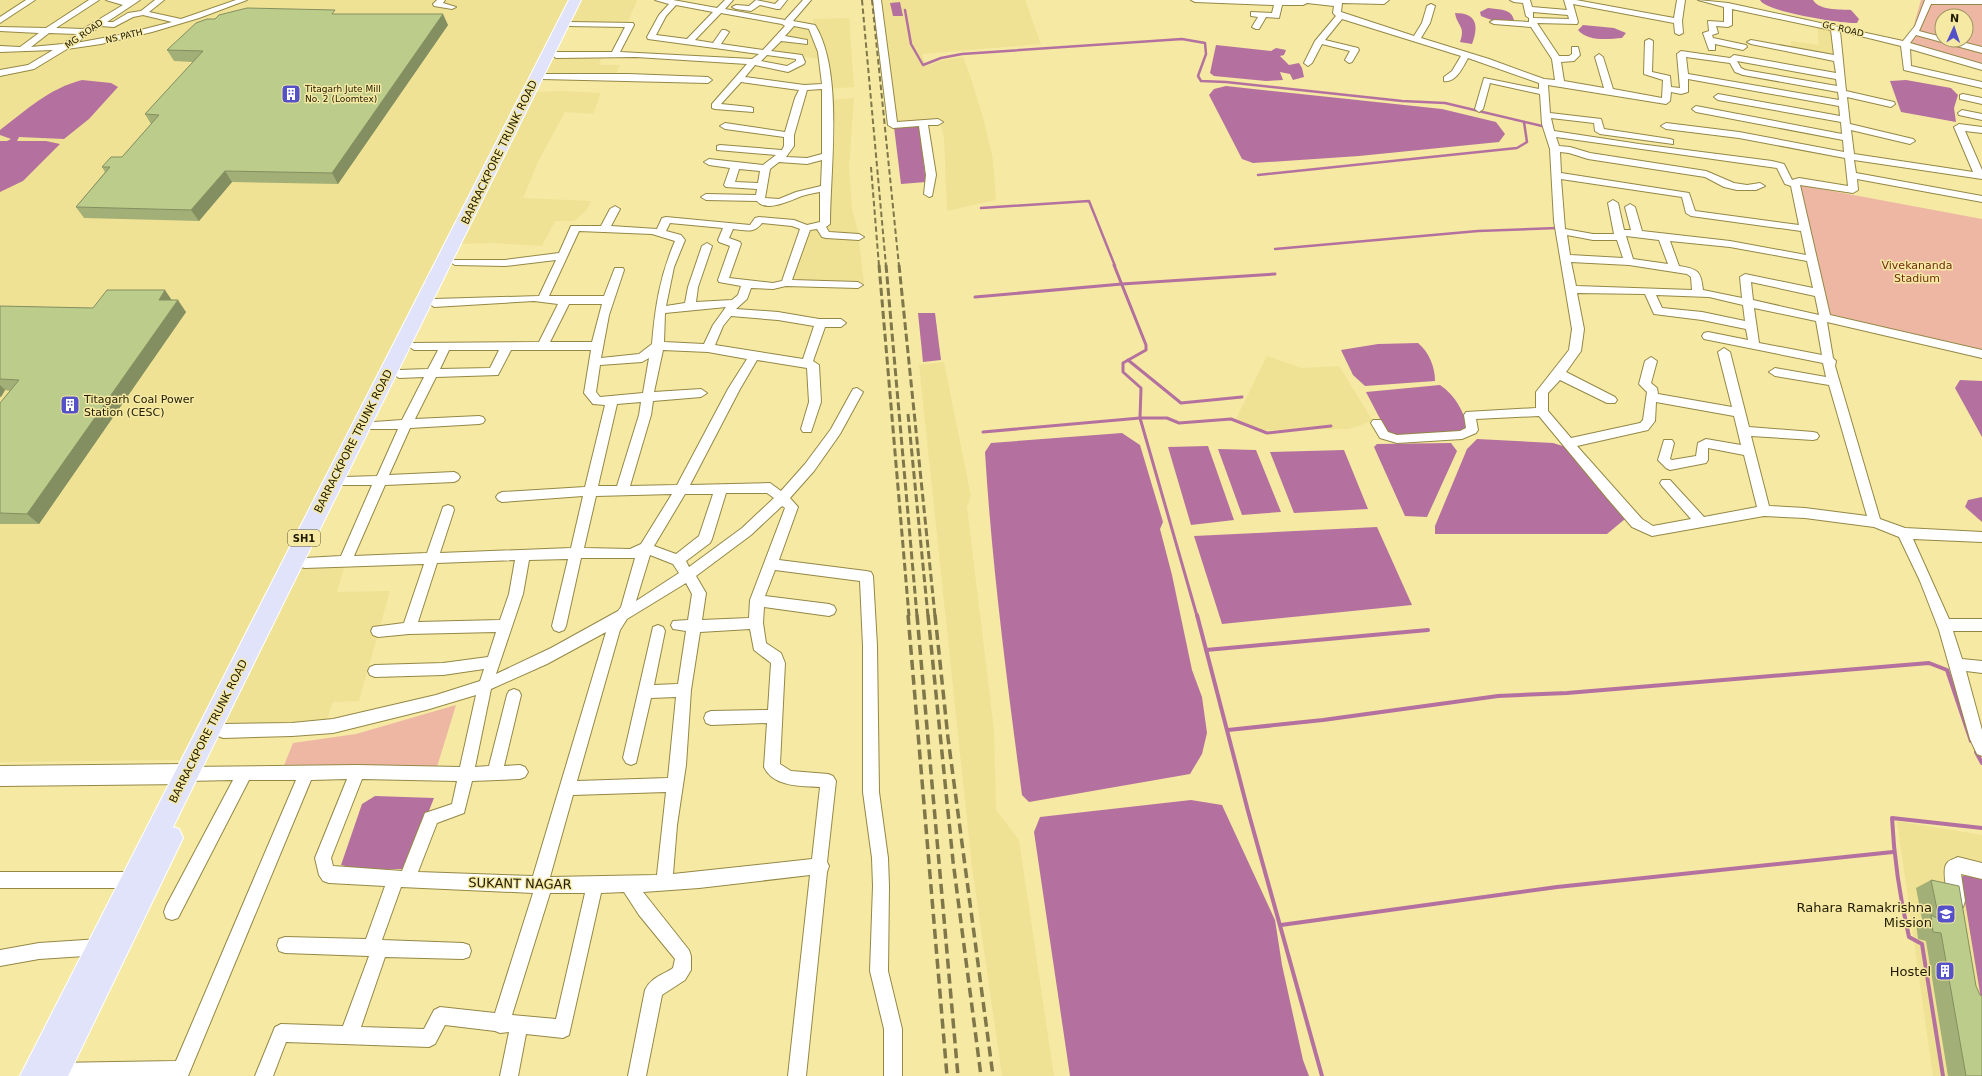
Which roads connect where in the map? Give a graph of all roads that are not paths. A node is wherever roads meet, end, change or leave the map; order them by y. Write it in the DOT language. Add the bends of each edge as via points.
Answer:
graph roads {
  1 [pos="31,0"];
  2 [pos="95,0"];
  3 [pos="110,0"];
  4 [pos="160,0"];
  5 [pos="243,0"];
  6 [pos="441,0"];
  7 [pos="575,0"];
  8 [pos="583,0"];
  9 [pos="783,0"];
  10 [pos="807,0"];
  11 [pos="877,0"];
  12 [pos="1195,0"];
  13 [pos="1385,0"];
  14 [pos="1515,0"];
  15 [pos="1681,0"];
  16 [pos="1702,0"];
  17 [pos="666,1"];
  18 [pos="759,1"];
  19 [pos="1281,1"];
  20 [pos="1568,1"];
  21 [pos="133,2"];
  22 [pos="1338,2"];
  23 [pos="1982,2"];
  24 [pos="724,5"];
  25 [pos="1728,5"];
  26 [pos="1431,6"];
  27 [pos="452,7"];
  28 [pos="1528,9"];
  29 [pos="1571,12"];
  30 [pos="143,13"];
  31 [pos="1254,14"];
  32 [pos="1263,15"];
  33 [pos="1341,16"];
  34 [pos="0,21"];
  35 [pos="182,21"];
  36 [pos="1678,21"];
  37 [pos="1494,22"];
  38 [pos="1533,22"];
  39 [pos="98,23"];
  40 [pos="571,24"];
  41 [pos="788,24"];
  42 [pos="1256,27"];
  43 [pos="1836,28"];
  44 [pos="0,29"];
  45 [pos="46,32"];
  46 [pos="85,32"];
  47 [pos="725,32"];
  48 [pos="1914,32"];
  49 [pos="1679,33"];
  50 [pos="658,38"];
  51 [pos="779,38"];
  52 [pos="1416,39"];
  53 [pos="1319,41"];
  54 [pos="690,42"];
  55 [pos="804,42"];
  56 [pos="1648,42"];
  57 [pos="1905,44"];
  58 [pos="66,46"];
  59 [pos="715,46"];
  60 [pos="0,49"];
  61 [pos="22,49"];
  62 [pos="1575,50"];
  63 [pos="1982,50"];
  64 [pos="765,51"];
  65 [pos="556,55"];
  66 [pos="614,55"];
  67 [pos="648,55"];
  68 [pos="1466,55"];
  69 [pos="1599,57"];
  70 [pos="1556,59"];
  71 [pos="1839,59"];
  72 [pos="1349,60"];
  73 [pos="1733,61"];
  74 [pos="752,62"];
  75 [pos="1308,64"];
  76 [pos="1982,67"];
  77 [pos="0,73"];
  78 [pos="1684,76"];
  79 [pos="545,77"];
  80 [pos="1841,77"];
  81 [pos="739,79"];
  82 [pos="1447,79"];
  83 [pos="708,80"];
  84 [pos="1560,83"];
  85 [pos="1982,85"];
  86 [pos="825,86"];
  87 [pos="1543,87"];
  88 [pos="804,88"];
  89 [pos="1667,88"];
  90 [pos="1609,91"];
  91 [pos="1843,92"];
  92 [pos="1718,97"];
  93 [pos="1963,97"];
  94 [pos="1982,101"];
  95 [pos="1844,104"];
  96 [pos="1891,104"];
  97 [pos="1479,109"];
  98 [pos="1696,109"];
  99 [pos="750,110"];
  100 [pos="1962,113"];
  101 [pos="1546,115"];
  102 [pos="1982,117"];
  103 [pos="938,122"];
  104 [pos="923,123"];
  105 [pos="1845,123"];
  106 [pos="725,126"];
  107 [pos="1666,126"];
  108 [pos="1982,130"];
  109 [pos="1550,133"];
  110 [pos="790,135"];
  111 [pos="1847,138"];
  112 [pos="1910,141"];
  113 [pos="1670,142"];
  114 [pos="720,148"];
  115 [pos="1555,149"];
  116 [pos="785,153"];
  117 [pos="827,156"];
  118 [pos="1848,156"];
  119 [pos="777,159"];
  120 [pos="710,162"];
  121 [pos="736,165"];
  122 [pos="765,168"];
  123 [pos="1557,175"];
  124 [pos="1851,175"];
  125 [pos="1981,176"];
  126 [pos="1795,184"];
  127 [pos="762,186"];
  128 [pos="1760,186"];
  129 [pos="825,188"];
  130 [pos="929,194"];
  131 [pos="706,197"];
  132 [pos="760,198"];
  133 [pos="1982,199"];
  134 [pos="1613,203"];
  135 [pos="1630,207"];
  136 [pos="615,209"];
  137 [pos="820,225"];
  138 [pos="729,226"];
  139 [pos="806,228"];
  140 [pos="605,229"];
  141 [pos="1806,229"];
  142 [pos="1561,231"];
  143 [pos="1637,233"];
  144 [pos="660,234"];
  145 [pos="1620,234"];
  146 [pos="1663,236"];
  147 [pos="859,237"];
  148 [pos="707,246"];
  149 [pos="562,256"];
  150 [pos="1565,258"];
  151 [pos="1812,259"];
  152 [pos="455,262"];
  153 [pos="1628,262"];
  154 [pos="1674,268"];
  155 [pos="619,270"];
  156 [pos="786,283"];
  157 [pos="747,284"];
  158 [pos="858,285"];
  159 [pos="1570,289"];
  160 [pos="1649,291"];
  161 [pos="1819,293"];
  162 [pos="1698,294"];
  163 [pos="542,300"];
  164 [pos="565,300"];
  165 [pos="607,300"];
  166 [pos="1747,302"];
  167 [pos="434,303"];
  168 [pos="690,306"];
  169 [pos="732,308"];
  170 [pos="660,310"];
  171 [pos="1823,318"];
  172 [pos="821,323"];
  173 [pos="841,323"];
  174 [pos="1751,326"];
  175 [pos="1708,336"];
  176 [pos="1754,345"];
  177 [pos="414,346"];
  178 [pos="445,346"];
  179 [pos="507,346"];
  180 [pos="543,346"];
  181 [pos="596,346"];
  182 [pos="658,346"];
  183 [pos="708,348"];
  184 [pos="1724,352"];
  185 [pos="1982,354"];
  186 [pos="754,356"];
  187 [pos="1651,361"];
  188 [pos="1830,361"];
  189 [pos="594,362"];
  190 [pos="807,363"];
  191 [pos="1775,372"];
  192 [pos="399,374"];
  193 [pos="432,374"];
  194 [pos="1559,374"];
  195 [pos="1834,382"];
  196 [pos="856,392"];
  197 [pos="701,393"];
  198 [pos="648,397"];
  199 [pos="1651,397"];
  200 [pos="612,400"];
  201 [pos="1611,400"];
  202 [pos="1542,412"];
  203 [pos="1738,412"];
  204 [pos="479,420"];
  205 [pos="1377,423"];
  206 [pos="406,424"];
  207 [pos="374,426"];
  208 [pos="807,428"];
  209 [pos="1743,431"];
  210 [pos="1813,436"];
  211 [pos="1568,443"];
  212 [pos="1668,443"];
  213 [pos="1748,451"];
  214 [pos="454,477"];
  215 [pos="345,482"];
  216 [pos="380,482"];
  217 [pos="1666,483"];
  218 [pos="622,490"];
  219 [pos="681,490"];
  220 [pos="721,490"];
  221 [pos="591,491"];
  222 [pos="502,497"];
  223 [pos="782,497"];
  224 [pos="448,510"];
  225 [pos="1764,511"];
  226 [pos="1700,522"];
  227 [pos="1875,522"];
  228 [pos="1904,533"];
  229 [pos="1982,537"];
  230 [pos="646,548"];
  231 [pos="576,553"];
  232 [pos="523,555"];
  233 [pos="430,559"];
  234 [pos="678,560"];
  235 [pos="345,562"];
  236 [pos="305,563"];
  237 [pos="771,564"];
  238 [pos="688,575"];
  239 [pos="757,600"];
  240 [pos="828,610"];
  241 [pos="622,616"];
  242 [pos="756,623"];
  243 [pos="678,625"];
  244 [pos="1944,625"];
  245 [pos="505,626"];
  246 [pos="559,626"];
  247 [pos="695,626"];
  248 [pos="1982,626"];
  249 [pos="409,628"];
  250 [pos="378,631"];
  251 [pos="658,631"];
  252 [pos="493,662"];
  253 [pos="1957,664"];
  254 [pos="1982,667"];
  255 [pos="376,671"];
  256 [pos="485,686"];
  257 [pos="684,690"];
  258 [pos="646,692"];
  259 [pos="514,695"];
  260 [pos="775,716"];
  261 [pos="711,718"];
  262 [pos="223,731"];
  263 [pos="1982,749"];
  264 [pos="631,758"];
  265 [pos="357,772"];
  266 [pos="520,772"];
  267 [pos="195,773"];
  268 [pos="245,773"];
  269 [pos="306,773"];
  270 [pos="495,773"];
  271 [pos="466,774"];
  272 [pos="0,776"];
  273 [pos="675,785"];
  274 [pos="566,788"];
  275 [pos="820,866"];
  276 [pos="1982,871"];
  277 [pos="0,880"];
  278 [pos="132,880"];
  279 [pos="401,880"];
  280 [pos="664,882"];
  281 [pos="595,884"];
  282 [pos="628,884"];
  283 [pos="541,885"];
  284 [pos="172,912"];
  285 [pos="1959,915"];
  286 [pos="285,945"];
  287 [pos="100,947"];
  288 [pos="375,948"];
  289 [pos="463,951"];
  290 [pos="0,958"];
  291 [pos="500,1024"];
  292 [pos="519,1025"];
  293 [pos="349,1035"];
  294 [pos="45,1074"];
  295 [pos="264,1076"];
  296 [pos="509,1076"];
  297 [pos="637,1076"];
  298 [pos="797,1076"];
  299 [pos="893,1076"];
  1 -- 34 [label="street"];
  2 -- 45 [label="street"];
  3 -- 21 [label="street"];
  4 -- 30 [label="street"];
  5 -- 35 [label="street, NS PATH"];
  6 -- 27 [label="street" via="437,4"];
  7 -- 267 [label="main road, BARRACKPORE TRUNK ROAD / SH1" via="335,476"];
  8 -- 40 [label="main road, BARRACKPORE TRUNK ROAD / SH1"];
  9 -- 18 [label="street" via="777,7"];
  10 -- 41 [label="street"];
  11 -- 104 [label="street" via="893,124"];
  12 -- 19 [label="street" via="1238,3"];
  13 -- 22 [label="street"];
  14 -- 28 [label="street" via="1526,1"];
  15 -- 36 [label="street"];
  16 -- 25 [label="street, GC ROAD"];
  17 -- 24 [label="street"];
  17 -- 50 [label="street" via="663,15 651,37"];
  18 -- 24 [label="street" via="751,9"];
  19 -- 22 [label="street"];
  19 -- 32 [label="street" via="1276,16"];
  20 -- 29 [label="street"];
  20 -- 36 [label="street"];
  21 -- 39 [label="street, MG ROAD"];
  22 -- 33 [label="street" via="1337,13"];
  23 -- 48 [label="street" via="1928,2"];
  24 -- 41 [label="street"];
  24 -- 54 [label="street"];
  25 -- 43 [label="street, GC ROAD"];
  25 -- 71 [label="street" via="1728,25 1712,23 1714,33 1707,33 1711,44 1747,45"];
  26 -- 52 [label="street" via="1426,23"];
  28 -- 29 [label="street"];
  28 -- 38 [label="street"];
  29 -- 38 [label="street" via="1574,22"];
  30 -- 35 [label="street"];
  30 -- 39 [label="street" via="131,15 114,25"];
  31 -- 32 [label="street"];
  32 -- 42 [label="street"];
  33 -- 52 [label="street"];
  33 -- 53 [label="street"];
  35 -- 58 [label="street, NS PATH" via="100,42"];
  36 -- 49 [label="street"];
  37 -- 38 [label="street"];
  38 -- 70 [label="street"];
  39 -- 46 [label="street, MG ROAD"];
  40 -- 65 [label="main road, BARRACKPORE TRUNK ROAD / SH1"];
  40 -- 66 [label="street" via="630,26"];
  41 -- 51 [label="street"];
  41 -- 86 [label="street" via="812,27 822,55"];
  43 -- 57 [label="street, GC ROAD"];
  43 -- 71 [label="street"];
  44 -- 45 [label="street"];
  45 -- 46 [label="street"];
  45 -- 61 [label="street"];
  46 -- 58 [label="street, MG ROAD"];
  47 -- 59 [label="street"];
  48 -- 57 [label="street"];
  48 -- 63 [label="street"];
  50 -- 54 [label="street"];
  50 -- 67 [label="street"];
  51 -- 55 [label="street"];
  51 -- 64 [label="street"];
  52 -- 68 [label="street"];
  53 -- 72 [label="street" via="1355,50"];
  53 -- 75 [label="street"];
  54 -- 59 [label="street"];
  56 -- 89 [label="street" via="1648,74 1667,78"];
  57 -- 76 [label="street, GC ROAD"];
  57 -- 85 [label="street" via="1907,68"];
  58 -- 61 [label="street, NS PATH"];
  58 -- 77 [label="street, MG ROAD" via="31,67"];
  59 -- 64 [label="street"];
  60 -- 61 [label="street, NS PATH"];
  62 -- 70 [label="street" via="1576,55 1571,59"];
  64 -- 74 [label="street" via="759,59"];
  64 -- 74 [label="street" via="799,57 801,62 788,69"];
  65 -- 66 [label="street"];
  65 -- 79 [label="main road, BARRACKPORE TRUNK ROAD / SH1"];
  66 -- 67 [label="street"];
  67 -- 74 [label="street"];
  68 -- 82 [label="street"];
  68 -- 87 [label="street" via="1532,77"];
  69 -- 90 [label="street"];
  70 -- 84 [label="street"];
  71 -- 80 [label="street"];
  73 -- 78 [label="street" via="1681,54"];
  73 -- 80 [label="street" via="1734,58"];
  73 -- 91 [label="street" via="1738,70 1743,72"];
  74 -- 81 [label="street"];
  78 -- 89 [label="street" via="1685,90"];
  78 -- 95 [label="street"];
  79 -- 83 [label="street" via="628,76"];
  79 -- 152 [label="main road, BARRACKPORE TRUNK ROAD / SH1"];
  80 -- 91 [label="street"];
  81 -- 88 [label="street"];
  81 -- 99 [label="street" via="715,106"];
  84 -- 87 [label="street"];
  84 -- 90 [label="street"];
  86 -- 88 [label="street"];
  86 -- 117 [label="street"];
  87 -- 97 [label="street" via="1487,80"];
  87 -- 101 [label="street"];
  88 -- 110 [label="street"];
  89 -- 90 [label="street" via="1666,101"];
  91 -- 95 [label="street"];
  91 -- 96 [label="street"];
  92 -- 105 [label="street"];
  93 -- 94 [label="street"];
  95 -- 105 [label="street"];
  98 -- 111 [label="street"];
  100 -- 102 [label="street"];
  101 -- 109 [label="street"];
  101 -- 113 [label="street" via="1598,121 1600,131"];
  103 -- 104 [label="street"];
  104 -- 130 [label="street" via="931,175"];
  105 -- 111 [label="street"];
  105 -- 112 [label="street"];
  106 -- 110 [label="street"];
  107 -- 118 [label="street" via="1739,135"];
  108 -- 125 [label="street" via="1959,128"];
  109 -- 115 [label="street"];
  109 -- 126 [label="street" via="1772,164 1781,166 1788,182"];
  110 -- 116 [label="street"];
  111 -- 118 [label="street"];
  114 -- 116 [label="street"];
  115 -- 123 [label="street"];
  115 -- 128 [label="street" via="1706,174 1717,177 1729,185"];
  116 -- 119 [label="street"];
  117 -- 119 [label="street" via="807,161"];
  117 -- 129 [label="street"];
  118 -- 124 [label="street"];
  118 -- 125 [label="street"];
  119 -- 122 [label="street"];
  120 -- 121 [label="street"];
  121 -- 122 [label="street" via="741,168"];
  121 -- 127 [label="street" via="729,185"];
  122 -- 127 [label="street"];
  123 -- 141 [label="street" via="1686,196 1691,213"];
  123 -- 142 [label="street"];
  124 -- 126 [label="street" via="1853,190 1799,182"];
  124 -- 133 [label="street"];
  126 -- 141 [label="street"];
  127 -- 132 [label="street"];
  129 -- 132 [label="street" via="799,194 781,202 763,202"];
  129 -- 137 [label="street" via="826,224"];
  131 -- 132 [label="street"];
  134 -- 145 [label="street"];
  135 -- 143 [label="street"];
  136 -- 140 [label="street"];
  137 -- 139 [label="street"];
  137 -- 147 [label="street" via="826,235"];
  138 -- 139 [label="street" via="753,228 758,220 794,223"];
  138 -- 144 [label="street" via="666,220"];
  138 -- 157 [label="street" via="723,240 736,244 723,280"];
  139 -- 156 [label="street"];
  140 -- 144 [label="street" via="652,231"];
  140 -- 149 [label="street" via="575,228"];
  141 -- 151 [label="street"];
  142 -- 145 [label="street" via="1593,237"];
  142 -- 150 [label="street"];
  143 -- 145 [label="street"];
  143 -- 146 [label="street"];
  144 -- 170 [label="street" via="677,237 680,240 669,267"];
  145 -- 153 [label="street"];
  146 -- 151 [label="street" via="1730,244"];
  146 -- 154 [label="street"];
  148 -- 168 [label="street" via="693,287"];
  149 -- 152 [label="street" via="505,263"];
  149 -- 163 [label="street"];
  150 -- 153 [label="street"];
  150 -- 159 [label="street"];
  151 -- 161 [label="street"];
  152 -- 167 [label="main road, BARRACKPORE TRUNK ROAD / SH1"];
  153 -- 154 [label="street"];
  154 -- 162 [label="street" via="1694,273"];
  155 -- 165 [label="street"];
  156 -- 157 [label="street" via="772,286"];
  156 -- 158 [label="street"];
  157 -- 169 [label="street" via="743,297"];
  159 -- 160 [label="street"];
  159 -- 194 [label="street" via="1578,329 1575,351"];
  160 -- 162 [label="street"];
  160 -- 174 [label="street" via="1658,311 1702,316"];
  161 -- 166 [label="street" via="1745,277"];
  161 -- 171 [label="street"];
  162 -- 166 [label="street"];
  163 -- 164 [label="street"];
  163 -- 167 [label="street" via="534,298"];
  164 -- 165 [label="street"];
  164 -- 180 [label="street"];
  165 -- 181 [label="street"];
  166 -- 171 [label="street"];
  166 -- 174 [label="street"];
  167 -- 177 [label="main road, BARRACKPORE TRUNK ROAD / SH1"];
  168 -- 169 [label="street"];
  168 -- 170 [label="street"];
  169 -- 172 [label="street"];
  169 -- 183 [label="street" via="718,325"];
  170 -- 182 [label="street"];
  171 -- 185 [label="street"];
  171 -- 188 [label="street"];
  172 -- 173 [label="street"];
  172 -- 190 [label="street"];
  174 -- 176 [label="street"];
  175 -- 176 [label="street"];
  176 -- 188 [label="street"];
  177 -- 178 [label="street"];
  177 -- 192 [label="main road, BARRACKPORE TRUNK ROAD / SH1"];
  178 -- 179 [label="street"];
  178 -- 193 [label="street"];
  179 -- 180 [label="street"];
  179 -- 193 [label="street" via="494,372"];
  180 -- 181 [label="street"];
  181 -- 189 [label="street"];
  182 -- 183 [label="street"];
  182 -- 189 [label="street" via="642,358"];
  182 -- 198 [label="street"];
  183 -- 186 [label="street"];
  184 -- 203 [label="street"];
  186 -- 190 [label="street"];
  186 -- 219 [label="street"];
  187 -- 199 [label="street" via="1645,384 1653,391"];
  188 -- 195 [label="street"];
  189 -- 200 [label="street" via="590,392 597,401"];
  190 -- 208 [label="street" via="813,365 815,402"];
  191 -- 195 [label="street"];
  192 -- 193 [label="street"];
  192 -- 207 [label="main road, BARRACKPORE TRUNK ROAD / SH1"];
  193 -- 206 [label="street"];
  194 -- 201 [label="street"];
  194 -- 202 [label="street" via="1542,392"];
  195 -- 227 [label="street"];
  196 -- 223 [label="street" via="849,410 833,436"];
  197 -- 198 [label="street"];
  198 -- 200 [label="street"];
  198 -- 218 [label="street"];
  199 -- 203 [label="street"];
  199 -- 211 [label="street" via="1649,421 1644,427"];
  200 -- 221 [label="street"];
  202 -- 205 [label="street" via="1470,414 1472,430 1462,435 1397,440 1384,435"];
  202 -- 211 [label="street"];
  203 -- 209 [label="street"];
  204 -- 206 [label="street"];
  206 -- 207 [label="street"];
  206 -- 216 [label="street"];
  207 -- 215 [label="main road, BARRACKPORE TRUNK ROAD / SH1"];
  209 -- 210 [label="street"];
  209 -- 213 [label="street"];
  211 -- 226 [label="street" via="1637,523 1652,531"];
  212 -- 213 [label="street" via="1664,460 1670,465 1702,460 1702,446 1706,443"];
  213 -- 225 [label="street"];
  214 -- 216 [label="street"];
  215 -- 216 [label="street"];
  215 -- 236 [label="main road, BARRACKPORE TRUNK ROAD / SH1"];
  216 -- 235 [label="street"];
  217 -- 226 [label="street"];
  218 -- 219 [label="street"];
  218 -- 221 [label="street"];
  219 -- 220 [label="street"];
  219 -- 230 [label="street"];
  220 -- 223 [label="street" via="770,488"];
  220 -- 234 [label="street" via="705,539"];
  221 -- 222 [label="street"];
  221 -- 231 [label="street"];
  223 -- 237 [label="street" via="792,506"];
  223 -- 238 [label="street" via="754,526"];
  224 -- 233 [label="street"];
  225 -- 226 [label="street"];
  225 -- 227 [label="street" via="1805,513"];
  227 -- 228 [label="street"];
  228 -- 229 [label="street"];
  228 -- 244 [label="street"];
  230 -- 231 [label="street" via="631,554"];
  230 -- 234 [label="street"];
  230 -- 241 [label="street" via="627,609"];
  231 -- 232 [label="street"];
  231 -- 246 [label="street"];
  232 -- 233 [label="street"];
  232 -- 245 [label="street" via="516,594"];
  233 -- 235 [label="street"];
  233 -- 249 [label="street"];
  234 -- 238 [label="street"];
  235 -- 236 [label="street"];
  236 -- 262 [label="main road, BARRACKPORE TRUNK ROAD / SH1"];
  237 -- 239 [label="street"];
  237 -- 299 [label="street" via="866,576 870,646 871,792 881,886 879,971 893,1029"];
  238 -- 241 [label="street"];
  238 -- 247 [label="street" via="699,593"];
  239 -- 240 [label="street"];
  239 -- 242 [label="street"];
  241 -- 256 [label="street" via="554,654"];
  241 -- 274 [label="street" via="608,645"];
  242 -- 247 [label="street"];
  242 -- 260 [label="street" via="759,646 776,657 778,663"];
  243 -- 247 [label="street"];
  244 -- 248 [label="street"];
  244 -- 253 [label="street"];
  245 -- 249 [label="street"];
  245 -- 252 [label="street"];
  247 -- 257 [label="street"];
  249 -- 250 [label="street"];
  251 -- 258 [label="street"];
  252 -- 255 [label="street" via="443,669"];
  252 -- 256 [label="street"];
  253 -- 254 [label="street"];
  253 -- 263 [label="street" via="1974,732"];
  256 -- 262 [label="street" via="431,703 332,726"];
  256 -- 271 [label="street"];
  257 -- 258 [label="street"];
  257 -- 273 [label="street"];
  258 -- 264 [label="street"];
  259 -- 270 [label="street"];
  260 -- 261 [label="street"];
  260 -- 275 [label="street" via="772,768 789,778 828,781"];
  262 -- 267 [label="main road, BARRACKPORE TRUNK ROAD / SH1"];
  265 -- 269 [label="street"];
  265 -- 271 [label="street"];
  265 -- 279 [label="street, SUKANT NAGAR" via="323,858 324,869 329,875"];
  266 -- 270 [label="street"];
  267 -- 268 [label="street"];
  267 -- 272 [label="street"];
  267 -- 278 [label="main road, BARRACKPORE TRUNK ROAD / SH1"];
  267 -- 294 [label="main road, BARRACKPORE TRUNK ROAD / SH1"];
  268 -- 269 [label="street"];
  268 -- 284 [label="street"];
  269 -- 294 [label="street" via="180,1070"];
  270 -- 271 [label="street"];
  271 -- 279 [label="street" via="459,808 454,812 431,818"];
  273 -- 274 [label="street"];
  273 -- 280 [label="street"];
  274 -- 283 [label="street"];
  275 -- 280 [label="street, SUKANT NAGAR"];
  275 -- 298 [label="street"];
  276 -- 285 [label="street" via="1958,864 1952,869"];
  277 -- 278 [label="street"];
  278 -- 287 [label="main road, BARRACKPORE TRUNK ROAD / SH1"];
  279 -- 283 [label="street, SUKANT NAGAR"];
  279 -- 288 [label="street"];
  280 -- 282 [label="street, SUKANT NAGAR"];
  281 -- 282 [label="street, SUKANT NAGAR"];
  281 -- 283 [label="street, SUKANT NAGAR"];
  281 -- 292 [label="street" via="563,1029"];
  282 -- 297 [label="street" via="683,956 684,965 682,972 675,978 660,983 654,990"];
  283 -- 291 [label="street"];
  286 -- 288 [label="street"];
  287 -- 290 [label="street"];
  287 -- 294 [label="main road, BARRACKPORE TRUNK ROAD / SH1"];
  288 -- 289 [label="street"];
  288 -- 293 [label="street"];
  291 -- 292 [label="street"];
  291 -- 293 [label="street" via="440,1016 429,1038"];
  292 -- 296 [label="street"];
  293 -- 295 [label="street" via="281,1033"];
}
